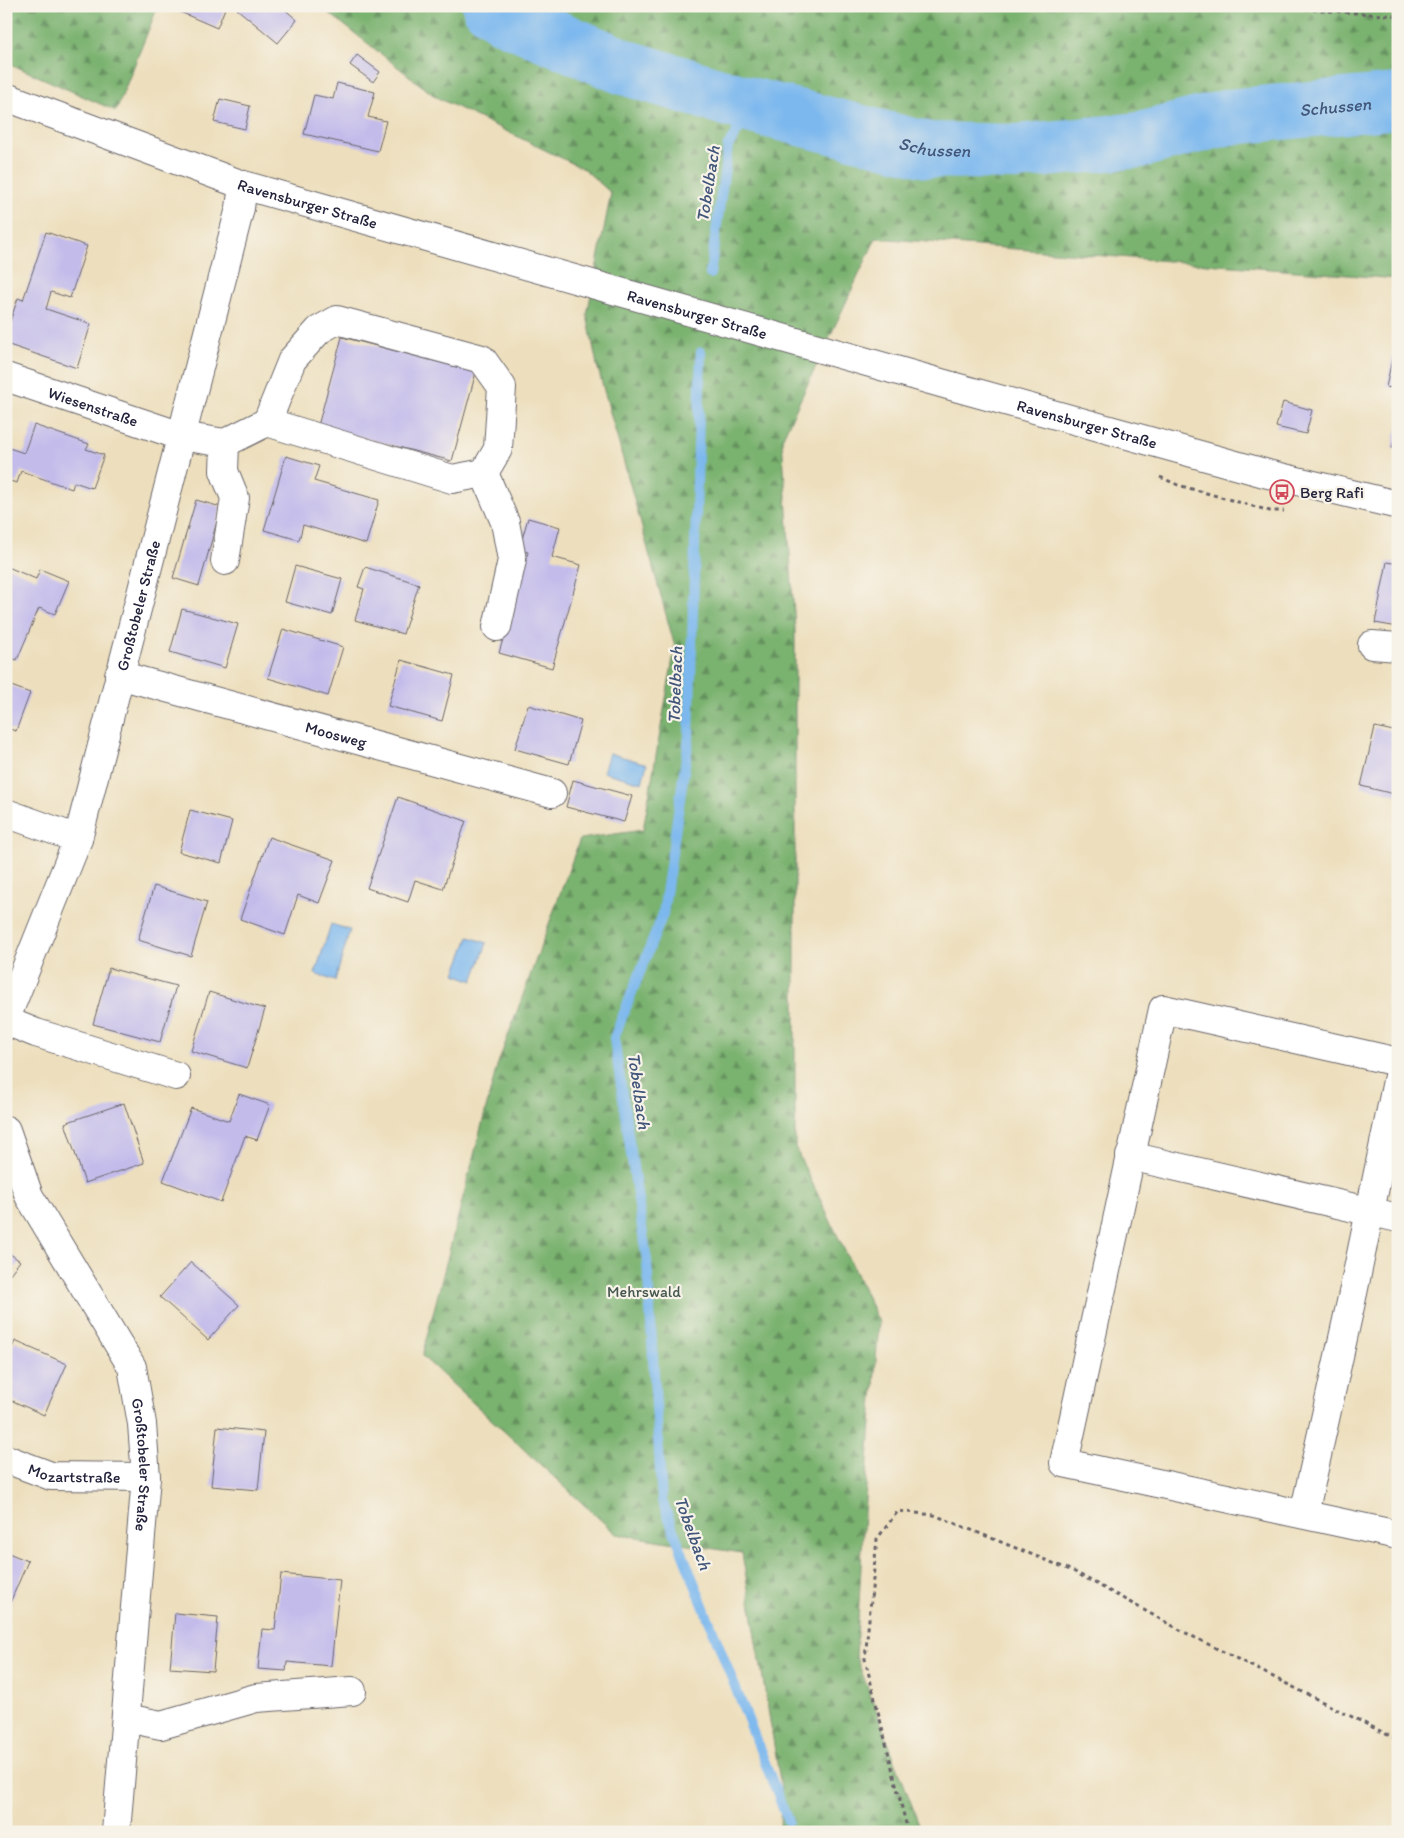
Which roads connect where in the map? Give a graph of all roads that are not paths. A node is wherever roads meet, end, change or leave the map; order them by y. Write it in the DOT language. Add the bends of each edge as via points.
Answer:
graph roads {
  1 [pos="6,96"];
  2 [pos="243,184"];
  3 [pos="6,377"];
  4 [pos="267,422"];
  5 [pos="181,436"];
  6 [pos="225,443"];
  7 [pos="484,473"];
  8 [pos="1398,505"];
  9 [pos="225,561"];
  10 [pos="497,627"];
  11 [pos="120,675"];
  12 [pos="552,794"];
  13 [pos="6,813"];
  14 [pos="78,839"];
  15 [pos="6,1020"];
  16 [pos="1398,1062"];
  17 [pos="176,1076"];
  18 [pos="1398,1076"];
  19 [pos="6,1130"];
  20 [pos="1130,1156"];
  21 [pos="1370,1211"];
  22 [pos="1398,1218"];
  23 [pos="6,1459"];
  24 [pos="146,1477"];
  25 [pos="1304,1514"];
  26 [pos="1398,1535"];
  27 [pos="352,1691"];
  28 [pos="126,1718"];
  29 [pos="116,1832"];
  1 -- 2 [label="street, Ravensburger Straße"];
  2 -- 5 [label="street, Großtobeler Straße" via="240,208"];
  2 -- 8 [label="street, Ravensburger Straße" via="1268,474"];
  3 -- 5 [label="street, Wiesenstraße"];
  4 -- 6 [label="street"];
  4 -- 7 [label="street" via="452,479"];
  4 -- 7 [label="street" via="292,360 319,330 336,320 482,358 502,386 498,449"];
  5 -- 6 [label="street, Wiesenstraße"];
  5 -- 11 [label="street, Großtobeler Straße"];
  6 -- 9 [label="street" via="224,471 235,498"];
  7 -- 10 [label="street" via="506,522 512,560"];
  11 -- 12 [label="street, Moosweg"];
  11 -- 14 [label="street, Großtobeler Straße"];
  13 -- 14 [label="street"];
  14 -- 15 [label="street, Großtobeler Straße"];
  15 -- 17 [label="street" via="36,1033"];
  16 -- 20 [label="street" via="1163,1009"];
  18 -- 21 [label="street"];
  19 -- 24 [label="street, Großtobeler Straße" via="29,1196 132,1367 142,1424"];
  20 -- 21 [label="street"];
  20 -- 25 [label="street" via="1064,1463"];
  21 -- 22 [label="street"];
  21 -- 25 [label="street"];
  23 -- 24 [label="street, Mozartstraße" via="51,1476"];
  24 -- 28 [label="street, Großtobeler Straße"];
  25 -- 26 [label="street"];
  27 -- 28 [label="street" via="256,1698 161,1725"];
  28 -- 29 [label="street, Großtobeler Straße"];
}
